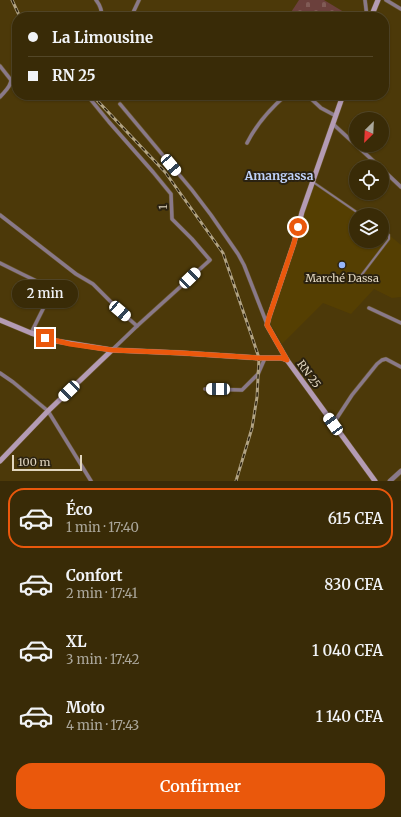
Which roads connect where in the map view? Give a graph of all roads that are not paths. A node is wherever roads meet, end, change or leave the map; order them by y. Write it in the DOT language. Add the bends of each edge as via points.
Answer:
graph roads {
  1 [pos="96,0"];
  2 [pos="139,0"];
  3 [pos="365,0"];
  4 [pos="378,0"];
  5 [pos="386,0"];
  6 [pos="401,9"];
  7 [pos="102,12"];
  8 [pos="133,12"];
  9 [pos="366,12"];
  10 [pos="373,12"];
  11 [pos="0,66"];
  12 [pos="10,85"];
  13 [pos="0,97"];
  14 [pos="91,100"];
  15 [pos="281,100"];
  16 [pos="312,100"];
  17 [pos="342,100"];
  18 [pos="120,104"];
  19 [pos="336,116"];
  20 [pos="333,124"];
  21 [pos="246,143"];
  22 [pos="372,160"];
  23 [pos="389,176"];
  24 [pos="313,181"];
  25 [pos="401,187"];
  26 [pos="352,208"];
  27 [pos="0,215"];
  28 [pos="382,248"];
  29 [pos="0,262"];
  30 [pos="360,277"];
  31 [pos="369,308"];
  32 [pos="0,320"];
  33 [pos="401,323"];
  34 [pos="267,325"];
  35 [pos="137,326"];
  36 [pos="31,333"];
  37 [pos="112,350"];
  38 [pos="265,358"];
  39 [pos="287,360"];
  40 [pos="401,367"];
  41 [pos="0,373"];
  42 [pos="205,389"];
  43 [pos="48,411"];
  44 [pos="333,424"];
  45 [pos="0,461"];
  46 [pos="401,471"];
  47 [pos="91,481"];
  48 [pos="375,481"];
  49 [pos="390,481"];
  1 -- 7 [label="street"];
  2 -- 8 [label="street"];
  3 -- 9 [label="street"];
  4 -- 10 [label="main road"];
  5 -- 6 [label="street"];
  11 -- 12 [label="street" via="11,80"];
  12 -- 13 [label="street"];
  14 -- 35 [label="street, 1" via="171,194 172,219 210,260"];
  15 -- 21 [label="street" via="257,126"];
  16 -- 19 [label="street"];
  17 -- 19 [label="main road"];
  18 -- 34 [label="street" via="211,215 238,254"];
  19 -- 20 [label="main road"];
  20 -- 22 [label="street"];
  20 -- 24 [label="main road"];
  23 -- 25 [label="street"];
  24 -- 26 [label="lane"];
  24 -- 34 [label="main road"];
  27 -- 35 [label="street" via="76,274 93,284"];
  28 -- 30 [label="lane"];
  29 -- 36 [label="street" via="51,288 52,292"];
  31 -- 33 [label="street"];
  32 -- 36 [label="main road, RN 25 / RN 25"];
  34 -- 39 [label="main road"];
  35 -- 37 [label="street"];
  36 -- 37 [label="main road, RN 25 / RN 25" via="56,341"];
  37 -- 38 [label="main road, RN 25 / RN 25"];
  37 -- 43 [label="main road"];
  38 -- 39 [label="main road, RN 25 / RN 25"];
  38 -- 42 [label="street" via="258,374 242,390"];
  39 -- 44 [label="main road, RN 25 / RN 25"];
  40 -- 44 [label="street" via="386,359 377,364"];
  41 -- 43 [label="street"];
  43 -- 45 [label="main road"];
  43 -- 47 [label="street"];
  44 -- 48 [label="main road, RN 25 / RN 25"];
  46 -- 49 [label="street"];
}
